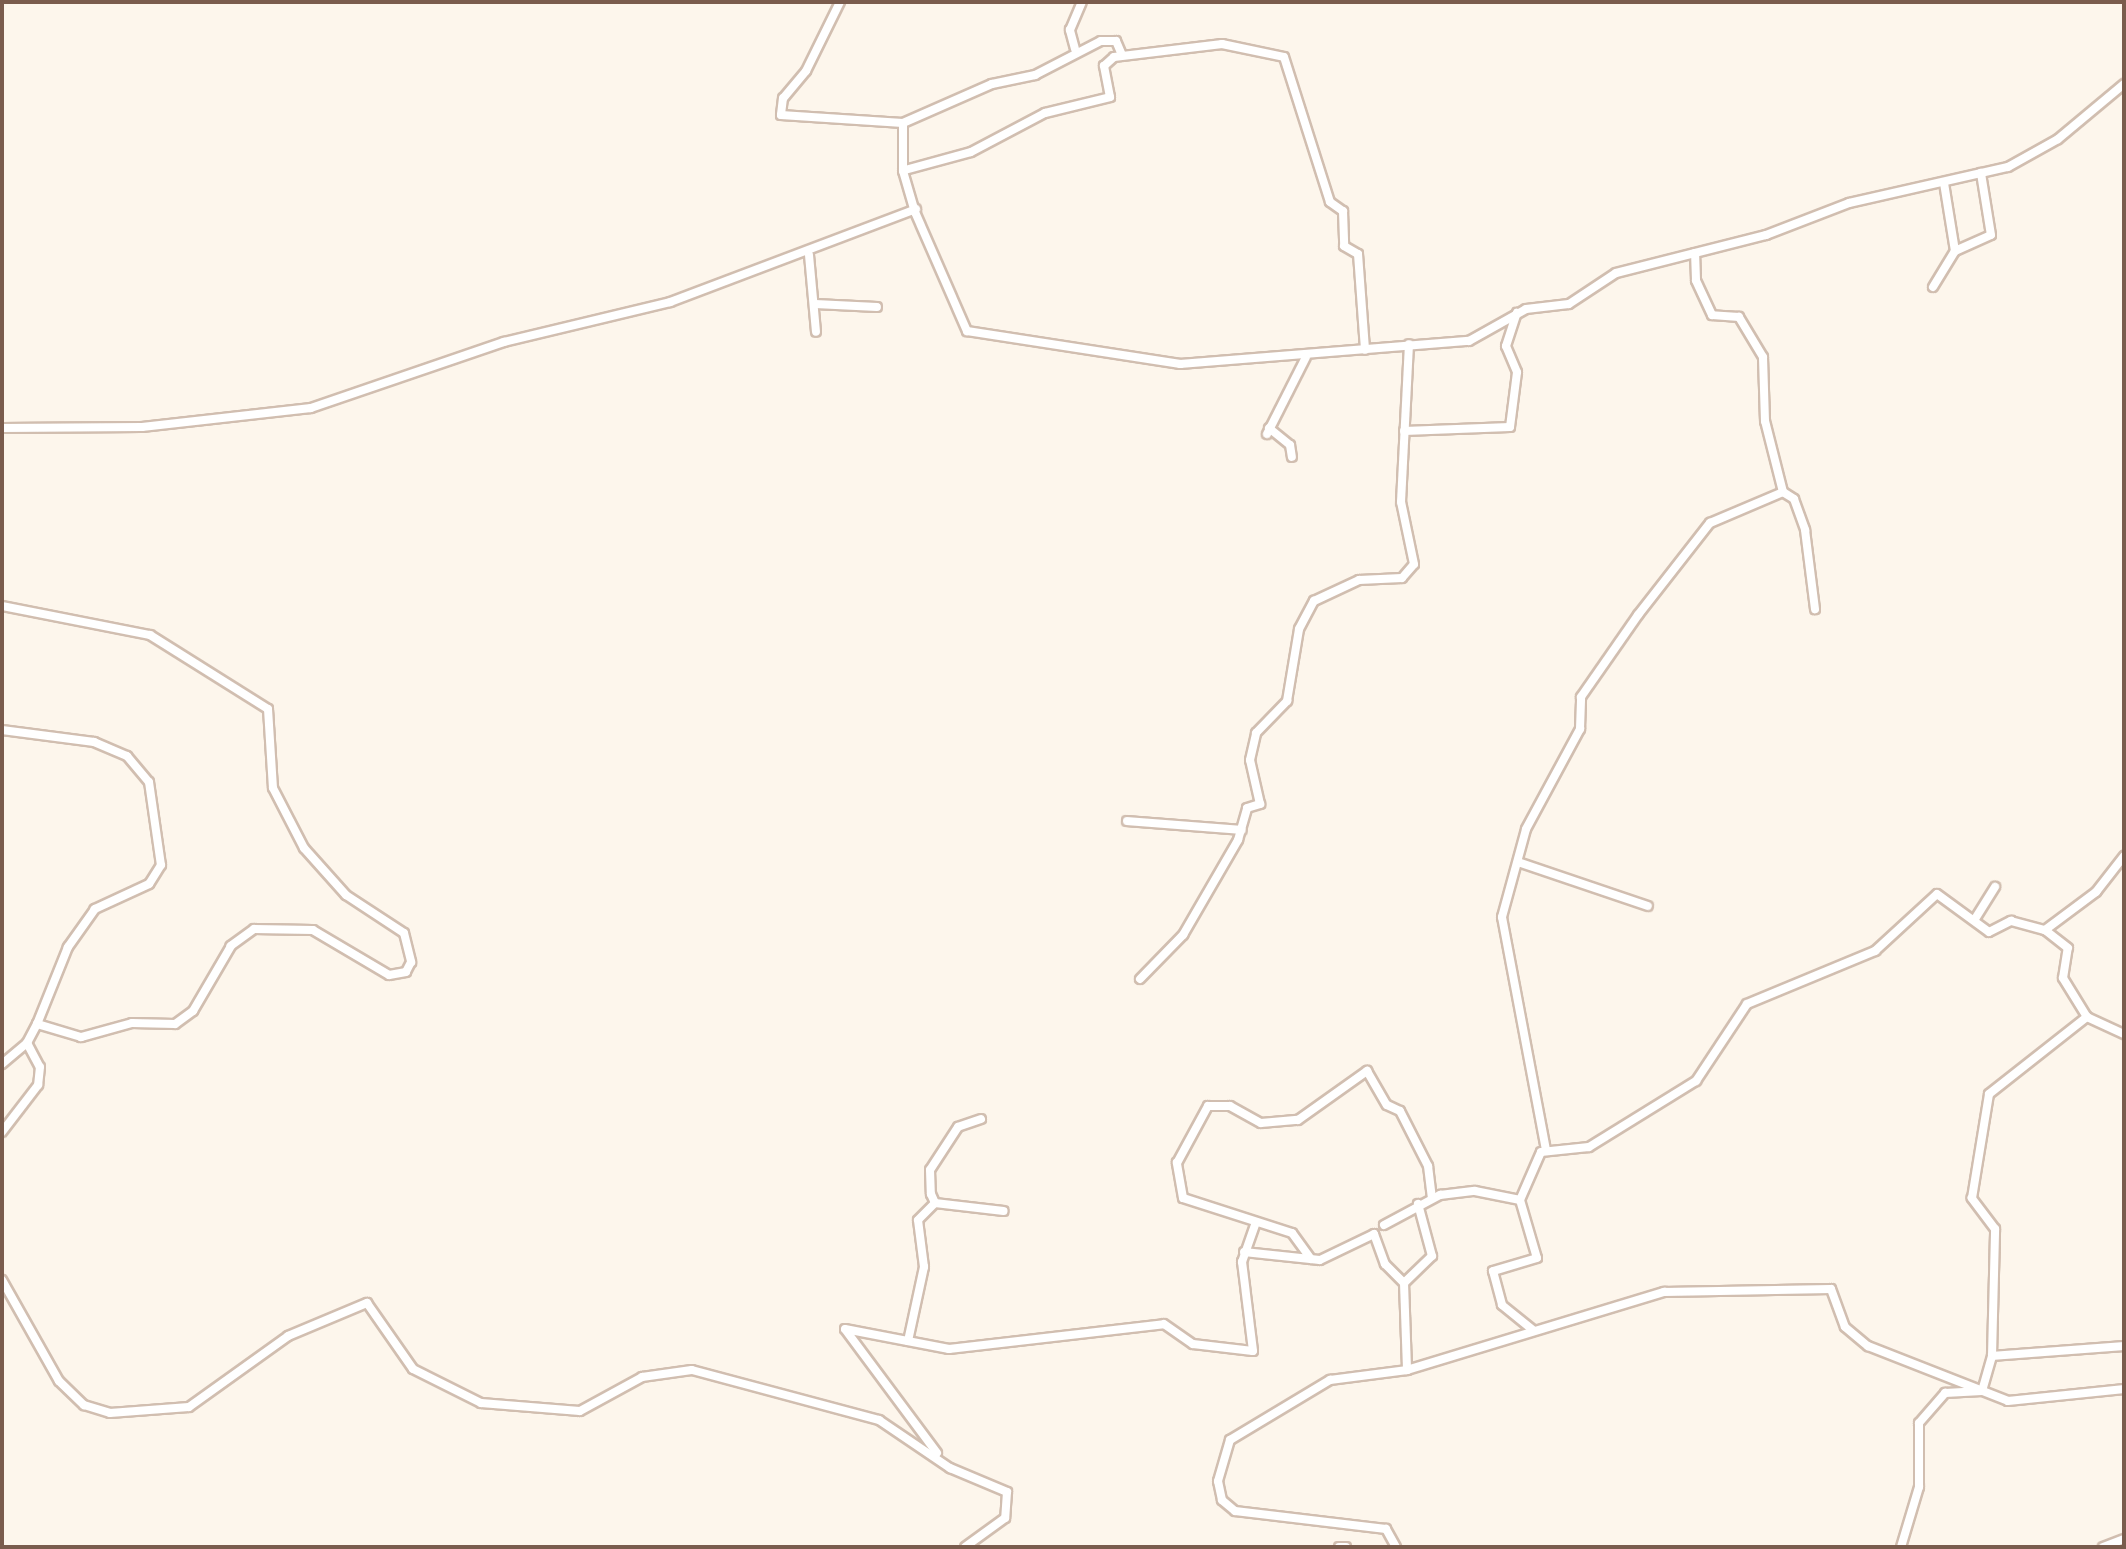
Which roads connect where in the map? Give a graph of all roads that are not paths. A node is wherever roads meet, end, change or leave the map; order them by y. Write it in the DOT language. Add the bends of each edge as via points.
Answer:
graph roads {
  1 [pos="840,2"];
  2 [pos="1082,2"];
  3 [pos="1075,49"];
  4 [pos="1122,55"];
  5 [pos="2124,84"];
  6 [pos="2124,93"];
  7 [pos="2112,94"];
  8 [pos="903,123"];
  9 [pos="905,170"];
  10 [pos="1981,173"];
  11 [pos="1944,183"];
  12 [pos="916,209"];
  13 [pos="1955,251"];
  14 [pos="1695,253"];
  15 [pos="809,255"];
  16 [pos="1933,287"];
  17 [pos="815,304"];
  18 [pos="877,307"];
  19 [pos="1517,313"];
  20 [pos="816,332"];
  21 [pos="1409,344"];
  22 [pos="1365,350"];
  23 [pos="1306,357"];
  24 [pos="2,428"];
  25 [pos="1404,431"];
  26 [pos="1292,457"];
  27 [pos="1783,492"];
  28 [pos="2,606"];
  29 [pos="1815,609"];
  30 [pos="2,730"];
  31 [pos="1127,821"];
  32 [pos="1242,830"];
  33 [pos="2124,856"];
  34 [pos="1518,862"];
  35 [pos="1995,887"];
  36 [pos="1648,906"];
  37 [pos="1975,919"];
  38 [pos="2045,930"];
  39 [pos="1140,979"];
  40 [pos="2087,1017"];
  41 [pos="37,1024"];
  42 [pos="2124,1034"];
  43 [pos="27,1043"];
  44 [pos="2,1064"];
  45 [pos="981,1119"];
  46 [pos="2,1132"];
  47 [pos="1546,1150"];
  48 [pos="1432,1198"];
  49 [pos="1520,1200"];
  50 [pos="935,1203"];
  51 [pos="1418,1204"];
  52 [pos="1004,1211"];
  53 [pos="1256,1222"];
  54 [pos="1384,1225"];
  55 [pos="1244,1252"];
  56 [pos="1311,1259"];
  57 [pos="2,1280"];
  58 [pos="1404,1283"];
  59 [pos="1534,1330"];
  60 [pos="908,1341"];
  61 [pos="2124,1346"];
  62 [pos="1992,1356"];
  63 [pos="1407,1370"];
  64 [pos="2124,1389"];
  65 [pos="1982,1391"];
  66 [pos="941,1458"];
  67 [pos="2124,1539"];
  68 [pos="965,1547"];
  69 [pos="1339,1547"];
  70 [pos="1346,1547"];
  71 [pos="1396,1547"];
  72 [pos="1901,1547"];
  73 [pos="2103,1547"];
  1 -- 8 [label="street" via="806,71 783,98 781,115"];
  2 -- 3 [label="street" via="1070,30"];
  3 -- 4 [label="street" via="1113,39"];
  3 -- 8 [label="street" via="1035,75 992,84"];
  4 -- 9 [label="street" via="1104,66 1110,97 1045,113 971,152"];
  4 -- 22 [label="street" via="1222,44 1286,58 1330,202 1343,211 1344,246 1358,254"];
  5 -- 7 [label="street"];
  6 -- 7 [label="street"];
  7 -- 10 [label="street" via="2029,159"];
  8 -- 9 [label="street"];
  9 -- 12 [label="street"];
  10 -- 11 [label="street"];
  10 -- 13 [label="street" via="1990,238"];
  11 -- 13 [label="street"];
  11 -- 14 [label="street" via="1849,203"];
  12 -- 15 [label="street"];
  12 -- 23 [label="street" via="950,300 978,337 1018,336 1180,364"];
  13 -- 16 [label="street"];
  14 -- 19 [label="street" via="1598,280 1569,304"];
  14 -- 27 [label="street" via="1696,280 1712,315 1739,317 1763,357 1765,421"];
  15 -- 17 [label="street"];
  15 -- 24 [label="street" via="670,302 504,342 311,408 158,426"];
  17 -- 18 [label="street"];
  17 -- 20 [label="street"];
  19 -- 21 [label="street" via="1469,341"];
  19 -- 25 [label="street" via="1506,346 1517,372 1510,427"];
  21 -- 22 [label="street"];
  21 -- 25 [label="street"];
  22 -- 23 [label="street"];
  23 -- 26 [label="street" via="1268,431 1290,445"];
  25 -- 32 [label="street" via="1401,502 1414,564 1402,578 1359,580 1314,601 1297,636 1287,701 1256,733 1250,760 1260,804 1248,806"];
  27 -- 29 [label="street" via="1794,499 1805,530"];
  27 -- 34 [label="street" via="1710,523 1656,601 1638,615 1581,697 1580,729 1543,789"];
  28 -- 41 [label="street" via="150,635 268,709 273,788 304,848 346,895 398,926 411,948 409,969 389,975 313,930 254,929 231,946 193,1011 175,1024 132,1023 81,1037"];
  30 -- 41 [label="street" via="94,742 127,756 149,782 161,865 149,884 95,909 68,947"];
  31 -- 32 [label="street"];
  32 -- 39 [label="street" via="1183,935"];
  33 -- 38 [label="street" via="2096,892"];
  34 -- 36 [label="street"];
  34 -- 47 [label="street" via="1502,917"];
  35 -- 37 [label="street"];
  37 -- 38 [label="street" via="1991,932 2011,921"];
  37 -- 47 [label="street" via="1937,894 1875,951 1747,1004 1696,1081 1586,1149"];
  38 -- 40 [label="street" via="2068,948 2063,978"];
  40 -- 42 [label="street"];
  40 -- 62 [label="street" via="1989,1094 1972,1198 1995,1229"];
  41 -- 43 [label="street"];
  43 -- 44 [label="street"];
  43 -- 46 [label="street" via="40,1067 38,1085"];
  45 -- 50 [label="street" via="960,1123 930,1170"];
  47 -- 49 [label="street" via="1531,1162"];
  48 -- 49 [label="street" via="1475,1191"];
  48 -- 51 [label="street"];
  48 -- 53 [label="street" via="1428,1166 1400,1111 1364,1071 1298,1120 1261,1123 1221,1103 1204,1110 1177,1163 1181,1195 1200,1208"];
  49 -- 59 [label="street" via="1537,1258 1493,1271 1502,1305"];
  50 -- 52 [label="street"];
  50 -- 60 [label="street" via="918,1220 924,1267"];
  51 -- 54 [label="street"];
  51 -- 58 [label="street" via="1432,1256"];
  53 -- 55 [label="street"];
  53 -- 56 [label="street" via="1292,1233"];
  55 -- 56 [label="street"];
  55 -- 60 [label="street" via="1253,1351 1193,1344 1164,1324 995,1346 939,1348"];
  56 -- 58 [label="street" via="1361,1245 1374,1234 1385,1264"];
  57 -- 66 [label="street" via="59,1381 84,1405 110,1413 189,1407 288,1336 367,1303 413,1369 481,1403 580,1411 642,1377 692,1370 879,1420"];
  58 -- 63 [label="street"];
  59 -- 63 [label="street"];
  59 -- 65 [label="street" via="1664,1292 1823,1288 1836,1294 1845,1327 1868,1346"];
  60 -- 66 [label="street" via="844,1332"];
  61 -- 62 [label="street"];
  62 -- 65 [label="street"];
  63 -- 71 [label="street" via="1330,1380 1293,1407 1245,1427 1230,1440 1218,1481 1222,1500 1235,1511 1386,1529"];
  64 -- 65 [label="street" via="2008,1401"];
  65 -- 72 [label="street" via="1945,1393 1919,1423 1919,1487"];
  66 -- 68 [label="street" via="1009,1497 1005,1518"];
  67 -- 73 [label="street"];
  69 -- 70 [label="street"];
}
